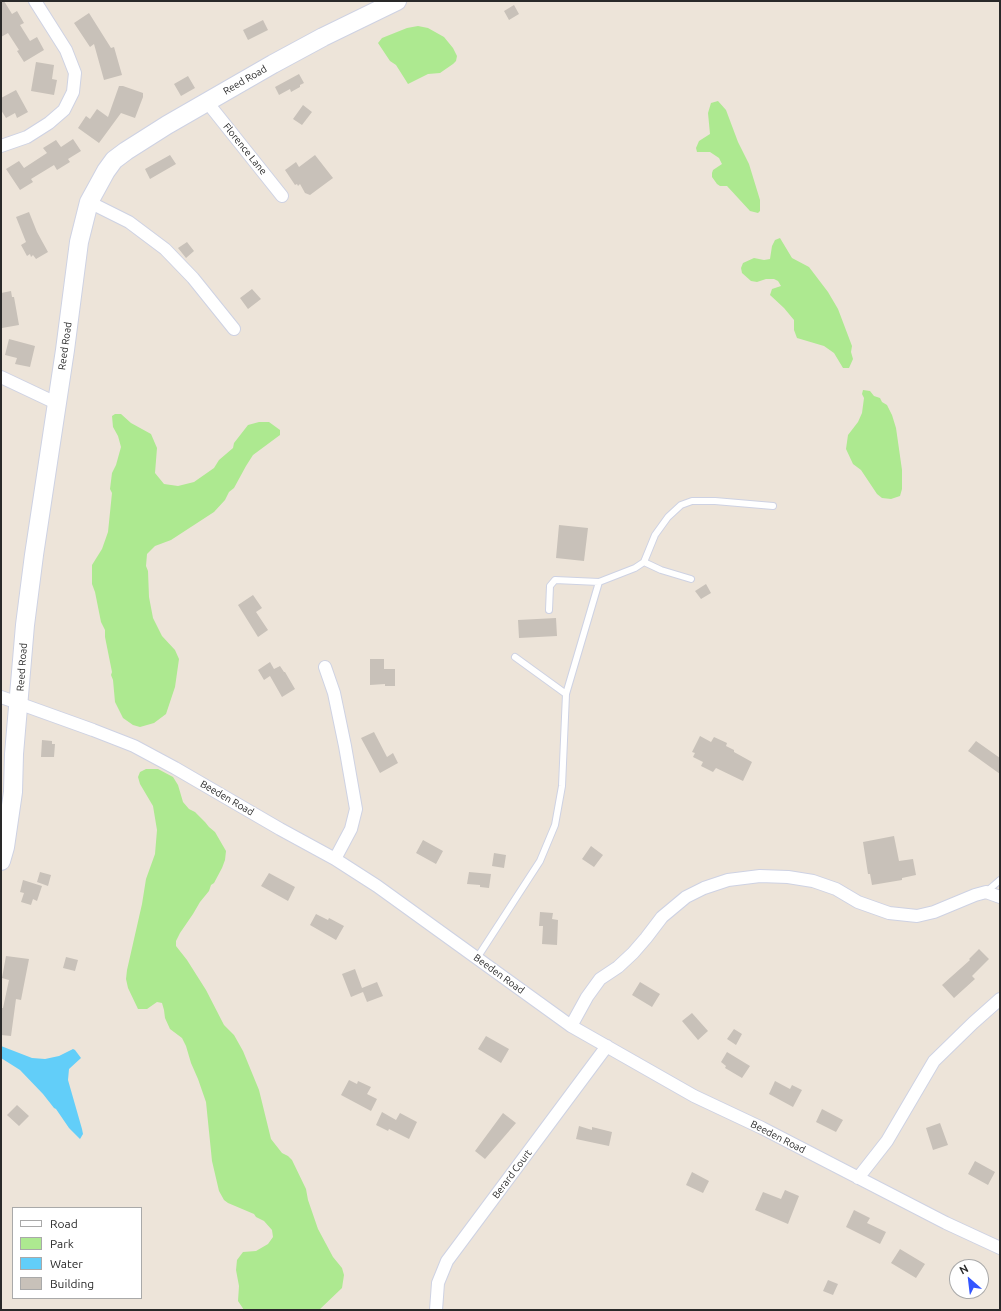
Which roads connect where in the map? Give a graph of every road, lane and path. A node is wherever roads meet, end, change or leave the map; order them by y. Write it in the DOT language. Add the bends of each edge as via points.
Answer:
graph roads {
  1 [pos="35,1"];
  2 [pos="397,1"];
  3 [pos="207,102"];
  4 [pos="1,146"];
  5 [pos="282,196"];
  6 [pos="89,202"];
  7 [pos="234,329"];
  8 [pos="1,377"];
  9 [pos="56,402"];
  10 [pos="773,506"];
  11 [pos="644,562"];
  12 [pos="691,579"];
  13 [pos="599,582"];
  14 [pos="548,610"];
  15 [pos="516,657"];
  16 [pos="324,667"];
  17 [pos="566,694"];
  18 [pos="1,697"];
  19 [pos="19,705"];
  20 [pos="335,859"];
  21 [pos="1,861"];
  22 [pos="1000,880"];
  23 [pos="986,892"];
  24 [pos="1000,898"];
  25 [pos="477,958"];
  26 [pos="1000,999"];
  27 [pos="572,1026"];
  28 [pos="607,1046"];
  29 [pos="858,1178"];
  30 [pos="1000,1248"];
  31 [pos="436,1310"];
  1 -- 4 [label="street" via="66,50 75,73 73,92 64,110 49,123 27,137"];
  2 -- 3 [label="street, Reed Road" via="323,37"];
  3 -- 5 [label="street, Florence Lane"];
  3 -- 6 [label="street, Reed Road" via="114,160"];
  6 -- 7 [label="street" via="129,222 165,248"];
  6 -- 9 [label="street, Reed Road" via="79,242"];
  8 -- 9 [label="street"];
  9 -- 19 [label="street, Reed Road" via="25,625"];
  10 -- 11 [label="lane" via="692,501 668,517 655,535"];
  11 -- 12 [label="lane" via="660,570"];
  11 -- 13 [label="lane"];
  13 -- 14 [label="lane" via="555,580 550,586"];
  13 -- 17 [label="lane"];
  15 -- 17 [label="lane"];
  16 -- 20 [label="street" via="334,693 356,808 351,829"];
  17 -- 25 [label="lane" via="562,786 555,826 540,861"];
  18 -- 19 [label="street, Beeden Road"];
  19 -- 20 [label="street, Beeden Road" via="134,746"];
  19 -- 21 [label="street, Reed Road" via="13,792"];
  20 -- 25 [label="street, Beeden Road"];
  22 -- 23 [label="lane"];
  23 -- 24 [label="street"];
  23 -- 27 [label="street" via="917,916 889,913 813,881 760,876 722,882 686,897 662,917 633,953 600,979"];
  25 -- 27 [label="street, Beeden Road"];
  26 -- 29 [label="street" via="934,1061 887,1141"];
  27 -- 28 [label="street, Beeden Road"];
  28 -- 29 [label="street, Beeden Road" via="694,1096"];
  28 -- 31 [label="street, Berard Court" via="447,1261 438,1283"];
  29 -- 30 [label="street, Beeden Road"];
}
